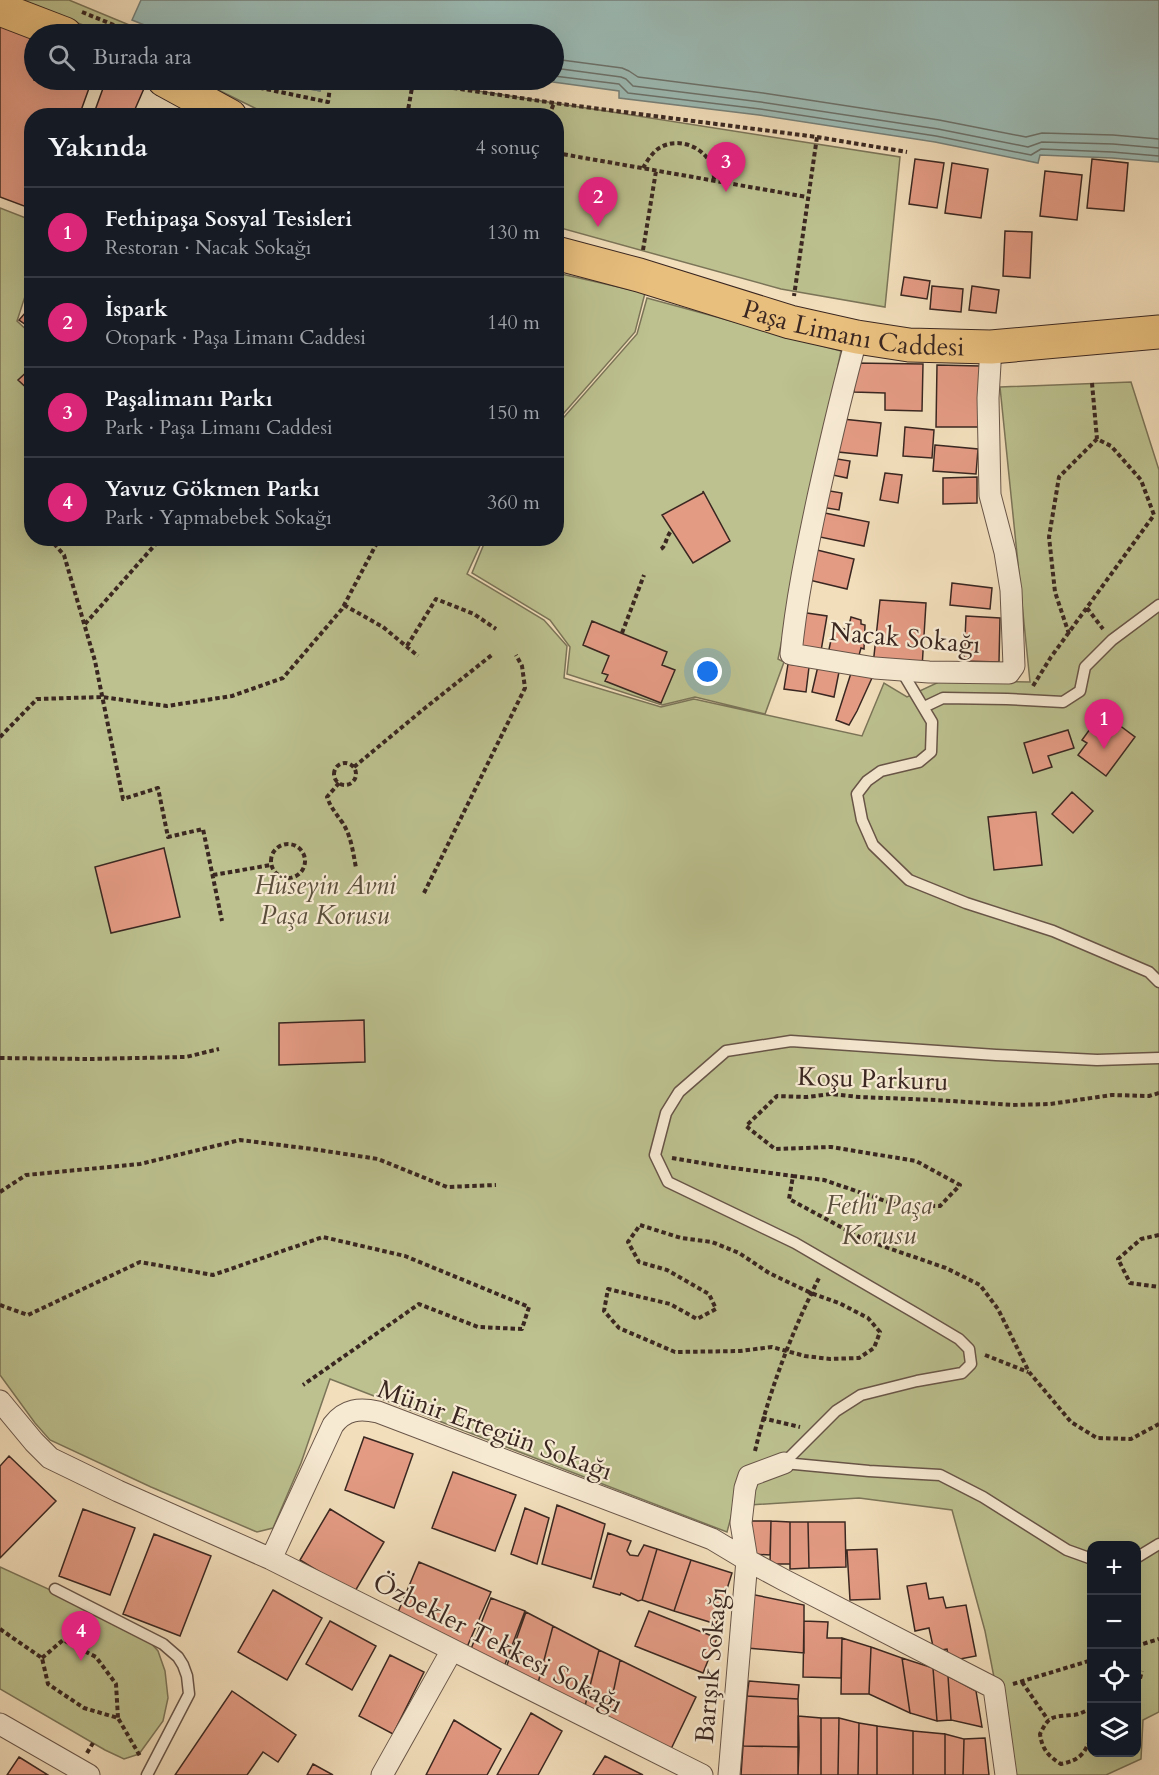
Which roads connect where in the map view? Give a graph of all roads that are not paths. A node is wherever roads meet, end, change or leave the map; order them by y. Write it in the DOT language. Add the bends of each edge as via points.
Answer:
graph roads {
  1 [pos="0,9"];
  2 [pos="70,22"];
  3 [pos="182,90"];
  4 [pos="215,108"];
  5 [pos="564,255"];
  6 [pos="1159,332"];
  7 [pos="857,337"];
  8 [pos="991,347"];
  9 [pos="1159,605"];
  10 [pos="901,670"];
  11 [pos="924,707"];
  12 [pos="1159,982"];
  13 [pos="1159,1058"];
  14 [pos="0,1401"];
  15 [pos="784,1463"];
  16 [pos="1159,1544"];
  17 [pos="1141,1555"];
  18 [pos="1087,1557"];
  19 [pos="271,1559"];
  20 [pos="747,1560"];
  21 [pos="55,1589"];
  22 [pos="452,1650"];
  23 [pos="0,1724"];
  24 [pos="148,1773"];
  25 [pos="89,1775"];
  26 [pos="382,1775"];
  27 [pos="702,1775"];
  28 [pos="729,1775"];
  29 [pos="1006,1775"];
  1 -- 2 [label="main road"];
  3 -- 4 [label="main road"];
  5 -- 7 [label="main road, Paşa Limanı Caddesi" via="790,322"];
  6 -- 8 [label="main road, Paşa Limanı Caddesi"];
  7 -- 8 [label="main road, Paşa Limanı Caddesi" via="909,345"];
  7 -- 10 [label="street, Nacak Sokağı" via="814,517 791,654"];
  8 -- 10 [label="street, Nacak Sokağı" via="990,495 1011,590 1014,666 1009,673"];
  9 -- 11 [label="lane" via="1112,640 1086,667 1080,691 1063,702 943,698"];
  10 -- 11 [label="lane"];
  11 -- 12 [label="lane" via="932,722 930,752 919,762 881,771 857,794 862,820 873,845 909,880 1053,931 1149,972"];
  13 -- 15 [label="lane" via="1075,1059 791,1041 726,1051 679,1092 666,1113 655,1155 668,1182 795,1243 969,1349 971,1364 962,1373 861,1395 836,1411"];
  14 -- 19 [label="street" via="50,1458"];
  15 -- 18 [label="lane" via="940,1475 1067,1550"];
  15 -- 20 [label="street, Barışık Sokağı" via="749,1476 741,1523"];
  16 -- 17 [label="lane"];
  19 -- 20 [label="street, Münir Ertegün Sokağı" via="333,1425 346,1413 365,1409 712,1539"];
  19 -- 22 [label="street, Özbekler Tekkesi Sokağı"];
  20 -- 28 [label="street, Barışık Sokağı"];
  20 -- 29 [label="street, Münir Ertegün Sokağı" via="994,1688"];
  21 -- 24 [label="lane" via="163,1644 183,1665 189,1694"];
  22 -- 26 [label="street"];
  22 -- 27 [label="street, Özbekler Tekkesi Sokağı"];
  23 -- 25 [label="street"];
}
